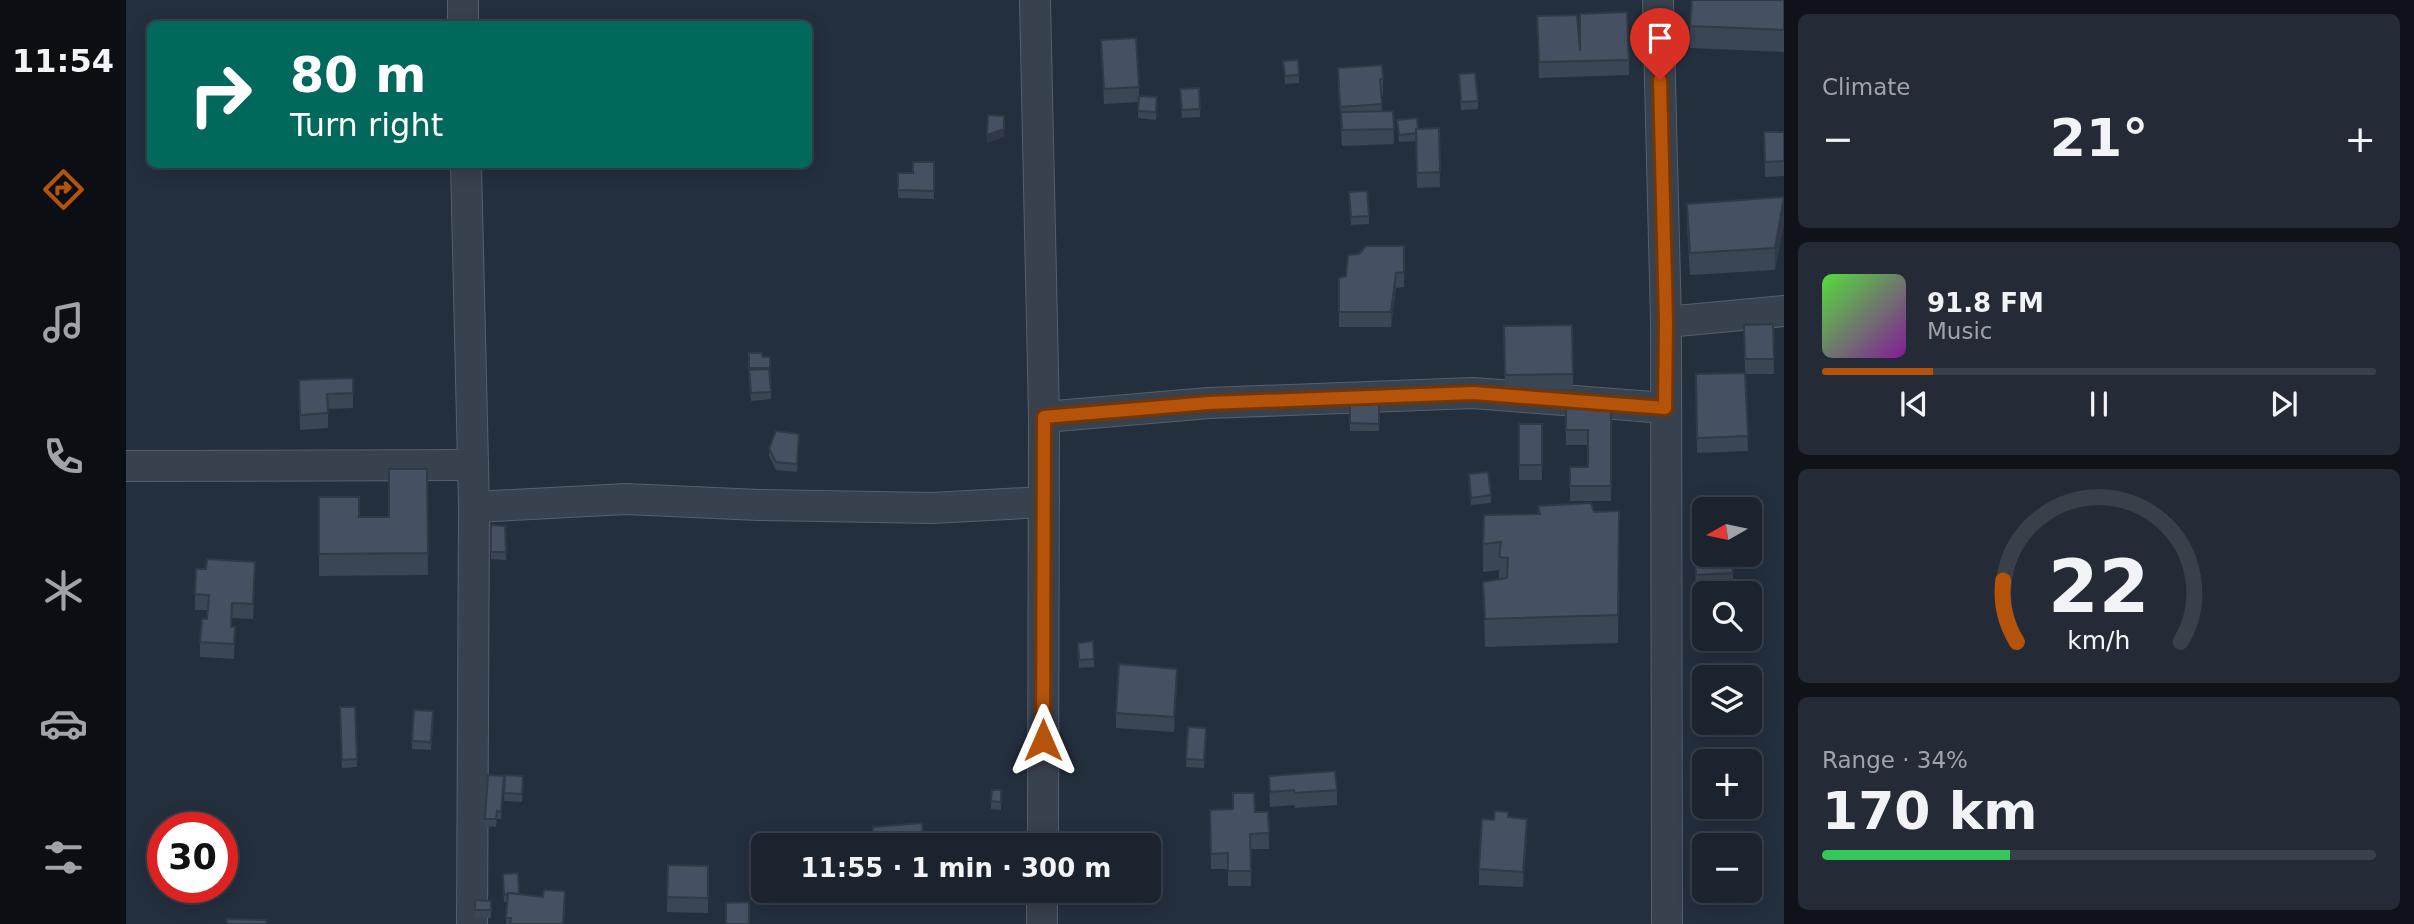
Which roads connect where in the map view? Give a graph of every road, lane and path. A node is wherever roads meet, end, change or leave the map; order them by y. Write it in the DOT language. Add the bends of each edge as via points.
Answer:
graph roads {
  1 [pos="463,0"];
  2 [pos="1035,0"];
  3 [pos="1658,0"];
  4 [pos="463,21"];
  5 [pos="466,168"];
  6 [pos="1784,310"];
  7 [pos="1666,322"];
  8 [pos="1665,408"];
  9 [pos="1044,417"];
  10 [pos="473,465"];
  11 [pos="126,467"];
  12 [pos="1044,502"];
  13 [pos="474,507"];
  14 [pos="1043,833"];
  15 [pos="1042,903"];
  16 [pos="472,924"];
  17 [pos="1042,924"];
  18 [pos="1667,924"];
  1 -- 4 [label="street"];
  2 -- 9 [label="street"];
  3 -- 7 [label="street"];
  5 -- 10 [label="street"];
  6 -- 7 [label="street"];
  7 -- 8 [label="street"];
  8 -- 9 [label="street" via="1473,393 1209,403"];
  8 -- 18 [label="street"];
  9 -- 12 [label="street"];
  10 -- 11 [label="street"];
  10 -- 13 [label="street"];
  12 -- 13 [label="street" via="932,508 625,499"];
  12 -- 14 [label="street"];
  13 -- 16 [label="street"];
  15 -- 17 [label="street"];
}
